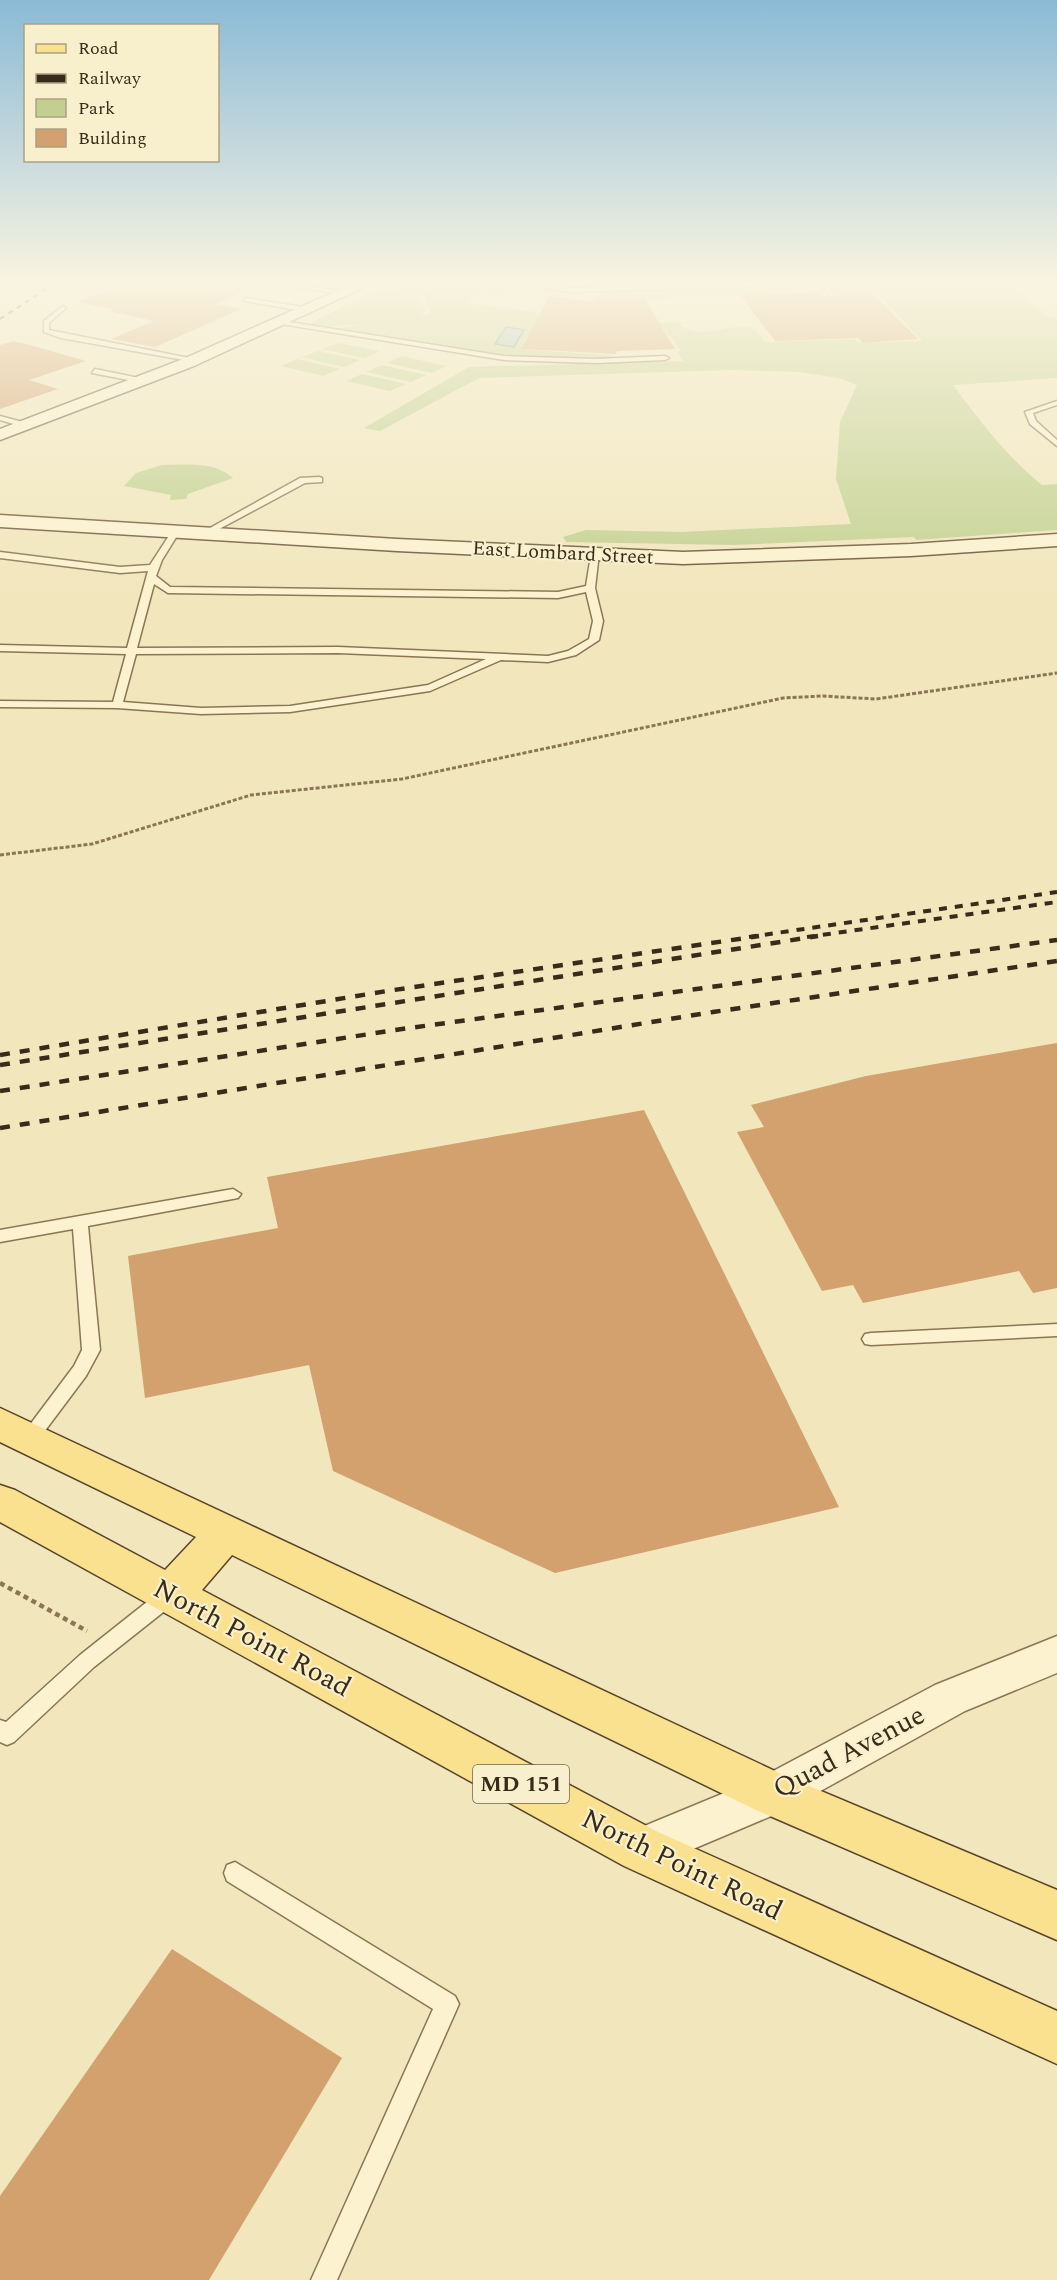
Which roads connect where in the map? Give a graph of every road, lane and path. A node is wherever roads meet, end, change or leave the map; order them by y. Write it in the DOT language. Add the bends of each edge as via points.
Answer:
graph roads {
  1 [pos="130,386"];
  2 [pos="151,386"];
  3 [pos="1057,403"];
  4 [pos="0,418"];
  5 [pos="27,426"];
  6 [pos="0,435"];
  7 [pos="1057,444"];
  8 [pos="0,451"];
  9 [pos="319,480"];
  10 [pos="0,521"];
  11 [pos="69,525"];
  12 [pos="0,526"];
  13 [pos="176,531"];
  14 [pos="205,533"];
  15 [pos="1057,540"];
  16 [pos="0,555"];
  17 [pos="596,555"];
  18 [pos="154,569"];
  19 [pos="590,588"];
  20 [pos="0,648"];
  21 [pos="132,651"];
  22 [pos="499,657"];
  23 [pos="1057,673"];
  24 [pos="0,704"];
  25 [pos="117,705"];
  26 [pos="0,855"];
  27 [pos="233,1194"];
  28 [pos="80,1222"];
  29 [pos="0,1236"];
  30 [pos="1057,1330"];
  31 [pos="871,1339"];
  32 [pos="15,1432"];
  33 [pos="0,1502"];
  34 [pos="226,1533"];
  35 [pos="0,1583"];
  36 [pos="171,1594"];
  37 [pos="108,1643"];
  38 [pos="1057,1654"];
  39 [pos="2,1737"];
  40 [pos="773,1794"];
  41 [pos="641,1849"];
  42 [pos="235,1874"];
  43 [pos="1057,1915"];
  44 [pos="1057,2038"];
  45 [pos="324,2280"];
  1 -- 5 [label="main road"];
  2 -- 8 [label="main road"];
  3 -- 7 [label="lane" via="1029,412 1033,422"];
  4 -- 5 [label="lane"];
  5 -- 6 [label="main road"];
  9 -- 14 [label="lane" via="303,480"];
  10 -- 11 [label="main road, East Lombard Street"];
  11 -- 12 [label="main road, East Lombard Street"];
  11 -- 13 [label="main road, East Lombard Street"];
  13 -- 14 [label="main road, East Lombard Street"];
  13 -- 18 [label="lane"];
  14 -- 17 [label="main road, East Lombard Street"];
  15 -- 17 [label="main road, East Lombard Street" via="761,557"];
  16 -- 18 [label="lane" via="120,570"];
  17 -- 19 [label="lane"];
  18 -- 19 [label="lane" via="168,590 558,595"];
  18 -- 21 [label="lane"];
  19 -- 22 [label="lane" via="598,621 594,640 572,653 548,659"];
  20 -- 21 [label="lane"];
  21 -- 22 [label="lane" via="338,650"];
  21 -- 25 [label="lane"];
  22 -- 25 [label="lane" via="430,688 290,710 201,711"];
  23 -- 26 [label="path" via="876,699 783,698 402,779 251,795 92,844"];
  24 -- 25 [label="lane"];
  27 -- 28 [label="lane"];
  28 -- 29 [label="lane"];
  28 -- 32 [label="lane" via="91,1350 80,1371"];
  30 -- 31 [label="lane"];
  32 -- 34 [label="main road"];
  33 -- 36 [label="main road, North Point Road / MD 151"];
  34 -- 36 [label="main road"];
  34 -- 40 [label="main road"];
  35 -- 37 [label="path"];
  36 -- 37 [label="lane"];
  36 -- 41 [label="main road, North Point Road / MD 151"];
  37 -- 39 [label="lane"];
  38 -- 40 [label="street, Quad Avenue" via="950,1698"];
  40 -- 41 [label="street, Quad Avenue"];
  40 -- 43 [label="main road"];
  41 -- 44 [label="main road, North Point Road / MD 151"];
  42 -- 45 [label="lane" via="447,2004"];
}
